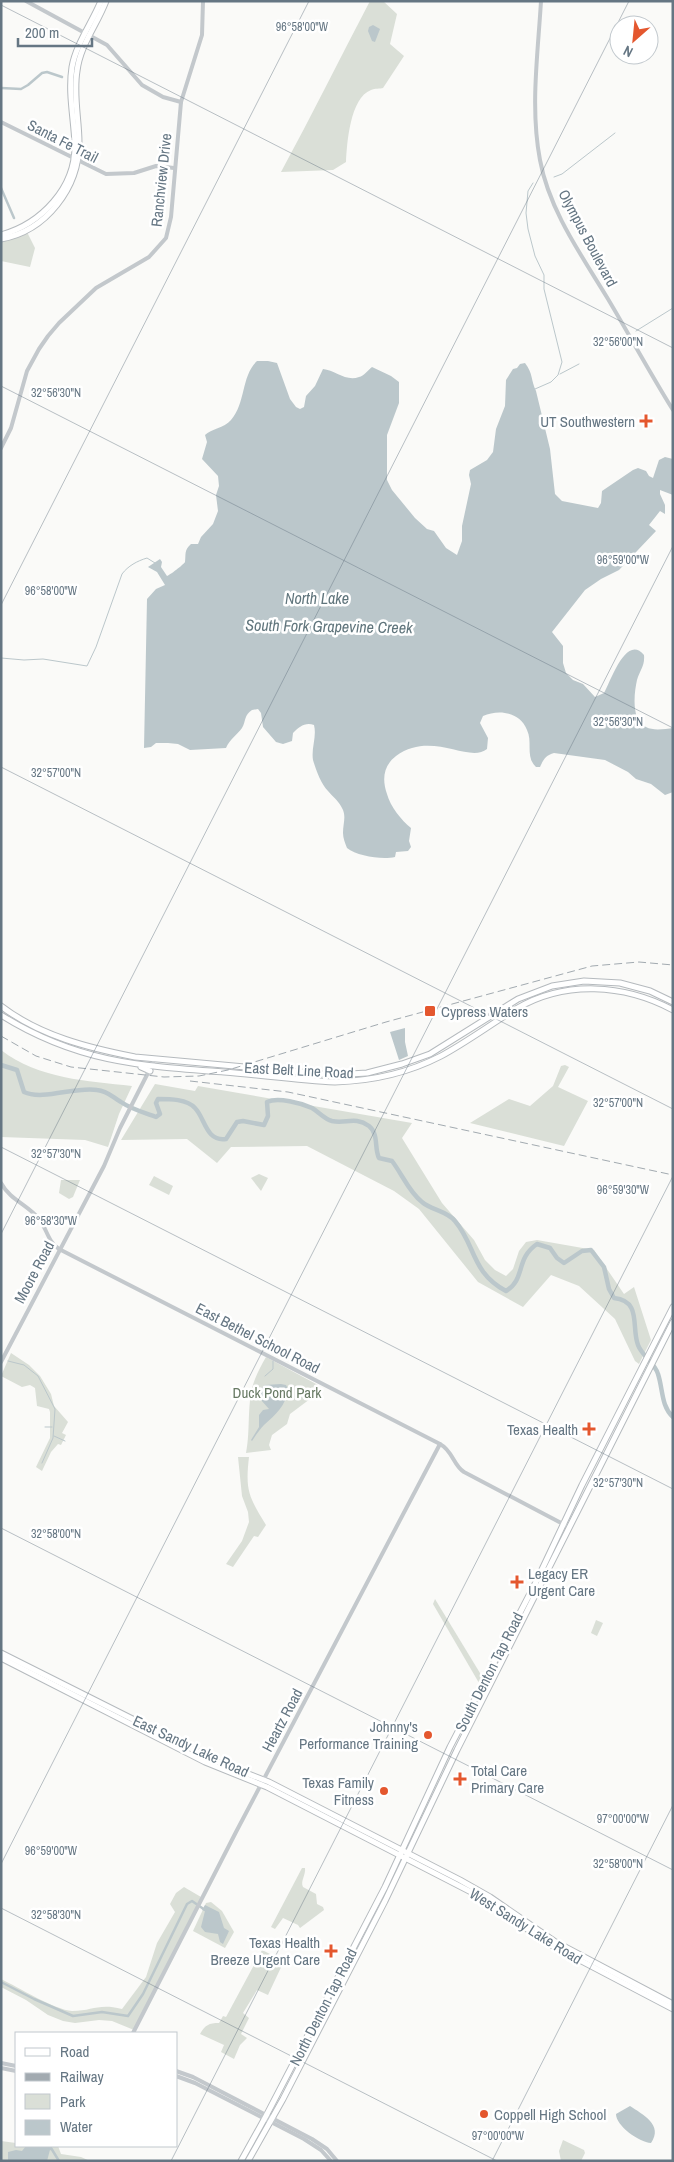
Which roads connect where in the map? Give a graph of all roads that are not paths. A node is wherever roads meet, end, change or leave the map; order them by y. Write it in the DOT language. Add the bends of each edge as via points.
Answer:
graph roads {
  1 [pos="26,1"];
  2 [pos="101,1"];
  3 [pos="106,1"];
  4 [pos="203,1"];
  5 [pos="542,1"];
  6 [pos="88,34"];
  7 [pos="181,102"];
  8 [pos="1,122"];
  9 [pos="75,160"];
  10 [pos="174,168"];
  11 [pos="1,235"];
  12 [pos="1,239"];
  13 [pos="673,410"];
  14 [pos="1,448"];
  15 [pos="600,981"];
  16 [pos="599,989"];
  17 [pos="532,993"];
  18 [pos="535,999"];
  19 [pos="673,1002"];
  20 [pos="1,1006"];
  21 [pos="673,1010"];
  22 [pos="1,1015"];
  23 [pos="13,1018"];
  24 [pos="153,1059"];
  25 [pos="414,1060"];
  26 [pos="417,1066"];
  27 [pos="152,1069"];
  28 [pos="380,1070"];
  29 [pos="285,1071"];
  30 [pos="284,1078"];
  31 [pos="376,1078"];
  32 [pos="1,1183"];
  33 [pos="59,1249"];
  34 [pos="672,1312"];
  35 [pos="673,1322"];
  36 [pos="1,1362"];
  37 [pos="613,1430"];
  38 [pos="440,1444"];
  39 [pos="599,1458"];
  40 [pos="562,1524"];
  41 [pos="569,1527"];
  42 [pos="523,1607"];
  43 [pos="528,1610"];
  44 [pos="1,1653"];
  45 [pos="1,1658"];
  46 [pos="76,1693"];
  47 [pos="458,1731"];
  48 [pos="465,1734"];
  49 [pos="262,1782"];
  50 [pos="423,1806"];
  51 [pos="429,1809"];
  52 [pos="342,1823"];
  53 [pos="356,1833"];
  54 [pos="370,1835"];
  55 [pos="404,1855"];
  56 [pos="415,1863"];
  57 [pos="401,1866"];
  58 [pos="514,1917"];
  59 [pos="373,1918"];
  60 [pos="673,2004"];
  61 [pos="673,2009"];
  62 [pos="135,2032"];
  63 [pos="1,2063"];
  64 [pos="15,2066"];
  65 [pos="1,2068"];
  66 [pos="15,2071"];
  67 [pos="178,2072"];
  68 [pos="178,2077"];
  69 [pos="268,2119"];
  70 [pos="244,2160"];
  71 [pos="332,2161"];
  72 [pos="337,2161"];
  1 -- 6 [label="street"];
  2 -- 6 [label="main road"];
  3 -- 6 [label="main road"];
  4 -- 7 [label="street, Ranchview Drive" via="202,35"];
  5 -- 13 [label="street, Olympus Boulevard" via="536,139 544,178 573,241"];
  6 -- 7 [label="street" via="113,50 142,85 163,97"];
  6 -- 9 [label="main road" via="77,71 79,144"];
  7 -- 10 [label="street, Ranchview Drive"];
  8 -- 9 [label="street, Santa Fe Trail"];
  9 -- 10 [label="street, Santa Fe Trail" via="111,175 134,173 156,166"];
  9 -- 11 [label="main road" via="51,206 24,227"];
  9 -- 12 [label="main road" via="68,188 53,209 32,226"];
  10 -- 14 [label="street, Ranchview Drive" via="171,217 166,238 149,257 96,288 48,336 27,371 11,428"];
  15 -- 16 [label="main road"];
  15 -- 17 [label="main road, East Belt Line Road" via="568,983"];
  15 -- 19 [label="main road, East Belt Line Road" via="650,991"];
  16 -- 18 [label="main road, East Belt Line Road" via="577,989"];
  16 -- 21 [label="main road, East Belt Line Road" via="633,994"];
  17 -- 18 [label="main road"];
  17 -- 25 [label="main road, East Belt Line Road" via="430,1054"];
  18 -- 26 [label="main road, East Belt Line Road" via="442,1055"];
  20 -- 23 [label="main road, East Belt Line Road"];
  22 -- 23 [label="main road, East Belt Line Road"];
  23 -- 24 [label="main road, East Belt Line Road" via="88,1047"];
  23 -- 27 [label="main road, East Belt Line Road" via="43,1038 72,1050"];
  24 -- 27 [label="street, Moore Road"];
  24 -- 29 [label="main road, East Belt Line Road"];
  25 -- 26 [label="main road"];
  25 -- 28 [label="main road, East Belt Line Road"];
  26 -- 31 [label="main road, East Belt Line Road"];
  27 -- 30 [label="main road, East Belt Line Road"];
  27 -- 33 [label="street, Moore Road"];
  28 -- 29 [label="main road, East Belt Line Road" via="333,1075"];
  28 -- 31 [label="main road"];
  29 -- 30 [label="main road"];
  30 -- 31 [label="main road, East Belt Line Road" via="335,1082"];
  32 -- 33 [label="street, East Bethel School Road" via="9,1194 37,1216"];
  33 -- 36 [label="street, Moore Road"];
  33 -- 38 [label="street, East Bethel School Road"];
  34 -- 37 [label="main road, South Denton Tap Road"];
  35 -- 37 [label="main road, South Denton Tap Road"];
  37 -- 39 [label="main road, South Denton Tap Road"];
  38 -- 40 [label="street, East Bethel School Road" via="464,1472"];
  38 -- 49 [label="street, Heartz Road"];
  39 -- 40 [label="main road, South Denton Tap Road"];
  39 -- 41 [label="main road, South Denton Tap Road"];
  40 -- 41 [label="street, East Bethel School Road"];
  40 -- 42 [label="main road, South Denton Tap Road"];
  41 -- 43 [label="main road, South Denton Tap Road"];
  42 -- 43 [label="main road"];
  42 -- 47 [label="main road, South Denton Tap Road"];
  43 -- 48 [label="main road, South Denton Tap Road"];
  44 -- 46 [label="main road, East Sandy Lake Road"];
  45 -- 46 [label="main road, East Sandy Lake Road"];
  46 -- 49 [label="main road, East Sandy Lake Road" via="220,1769"];
  47 -- 48 [label="main road"];
  47 -- 50 [label="main road, South Denton Tap Road"];
  48 -- 51 [label="main road, South Denton Tap Road"];
  49 -- 52 [label="main road, East Sandy Lake Road"];
  49 -- 62 [label="street, Heartz Road"];
  50 -- 51 [label="main road"];
  50 -- 55 [label="main road, South Denton Tap Road"];
  51 -- 55 [label="main road, South Denton Tap Road"];
  52 -- 53 [label="main road, East Sandy Lake Road"];
  52 -- 54 [label="main road, East Sandy Lake Road"];
  53 -- 54 [label="main road"];
  53 -- 55 [label="main road, East Sandy Lake Road"];
  54 -- 55 [label="main road, East Sandy Lake Road"];
  55 -- 56 [label="main road, West Sandy Lake Road"];
  55 -- 57 [label="main road, North Denton Tap Road"];
  55 -- 58 [label="main road, West Sandy Lake Road" via="477,1889"];
  55 -- 59 [label="main road" via="380,1897"];
  56 -- 57 [label="main road"];
  56 -- 58 [label="main road, West Sandy Lake Road"];
  57 -- 59 [label="main road, North Denton Tap Road"];
  58 -- 60 [label="main road, West Sandy Lake Road"];
  58 -- 61 [label="main road, West Sandy Lake Road" via="552,1945"];
  59 -- 69 [label="main road, North Denton Tap Road"];
  59 -- 69 [label="main road, North Denton Tap Road" via="366,1938"];
  63 -- 64 [label="street"];
  65 -- 66 [label="street"];
  67 -- 69 [label="street"];
  68 -- 69 [label="street"];
  69 -- 70 [label="main road, North Denton Tap Road"];
  69 -- 71 [label="street" via="314,2146"];
  69 -- 72 [label="street" via="312,2139"];
}
